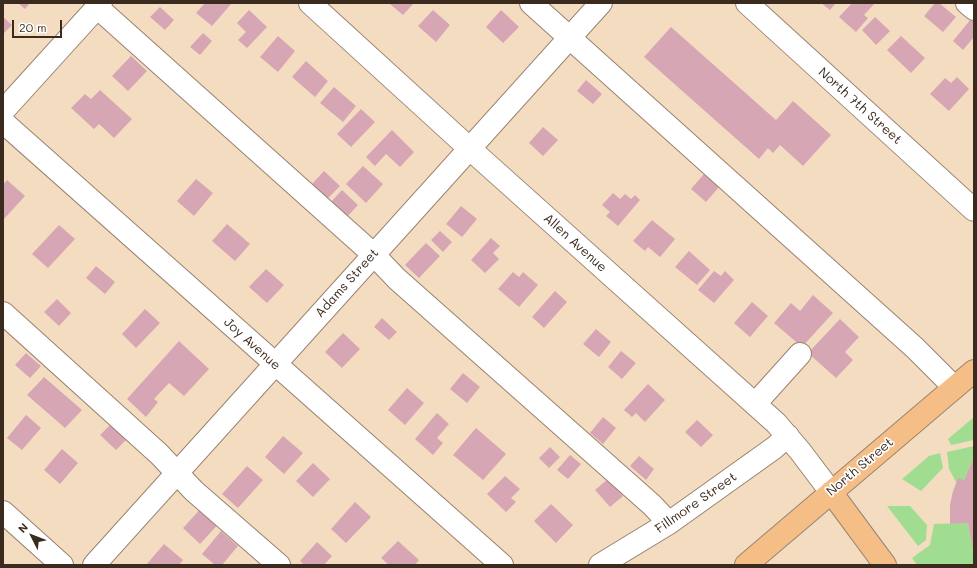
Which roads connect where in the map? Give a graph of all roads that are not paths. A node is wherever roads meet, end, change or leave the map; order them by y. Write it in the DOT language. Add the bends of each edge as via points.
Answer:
graph roads {
  1 [pos="310,3"];
  2 [pos="531,3"];
  3 [pos="601,3"];
  4 [pos="747,3"];
  5 [pos="967,3"];
  6 [pos="99,5"];
  7 [pos="974,9"];
  8 [pos="570,37"];
  9 [pos="3,111"];
  10 [pos="3,122"];
  11 [pos="469,148"];
  12 [pos="974,210"];
  13 [pos="373,254"];
  14 [pos="3,313"];
  15 [pos="800,354"];
  16 [pos="274,364"];
  17 [pos="974,371"];
  18 [pos="954,387"];
  19 [pos="755,404"];
  20 [pos="788,436"];
  21 [pos="176,472"];
  22 [pos="831,492"];
  23 [pos="3,512"];
  24 [pos="669,523"];
  25 [pos="62,565"];
  26 [pos="94,565"];
  27 [pos="279,565"];
  28 [pos="502,565"];
  29 [pos="600,565"];
  30 [pos="746,565"];
  31 [pos="885,565"];
  1 -- 11 [label="street, Allen Avenue"];
  2 -- 8 [label="street"];
  3 -- 8 [label="street, Adams Street"];
  4 -- 12 [label="street, North 7th Street"];
  5 -- 7 [label="street"];
  6 -- 9 [label="street"];
  6 -- 13 [label="street"];
  8 -- 11 [label="street, Adams Street"];
  8 -- 18 [label="street" via="915,348"];
  10 -- 16 [label="street, Joy Avenue"];
  11 -- 13 [label="street, Adams Street"];
  11 -- 19 [label="street, Allen Avenue"];
  13 -- 16 [label="street, Adams Street"];
  13 -- 24 [label="street" via="403,284 652,505"];
  14 -- 21 [label="street"];
  15 -- 19 [label="street"];
  16 -- 21 [label="street, Adams Street"];
  16 -- 28 [label="street, Joy Avenue"];
  17 -- 18 [label="main road, North Street"];
  18 -- 22 [label="main road, North Street"];
  19 -- 20 [label="street, Allen Avenue"];
  20 -- 22 [label="street, Allen Avenue"];
  20 -- 24 [label="street, Fillmore Street"];
  21 -- 26 [label="street, Adams Street"];
  21 -- 27 [label="street" via="194,491"];
  22 -- 30 [label="main road, North Street"];
  22 -- 31 [label="main road"];
  23 -- 25 [label="street"];
  24 -- 29 [label="street, Fillmore Street"];
}
